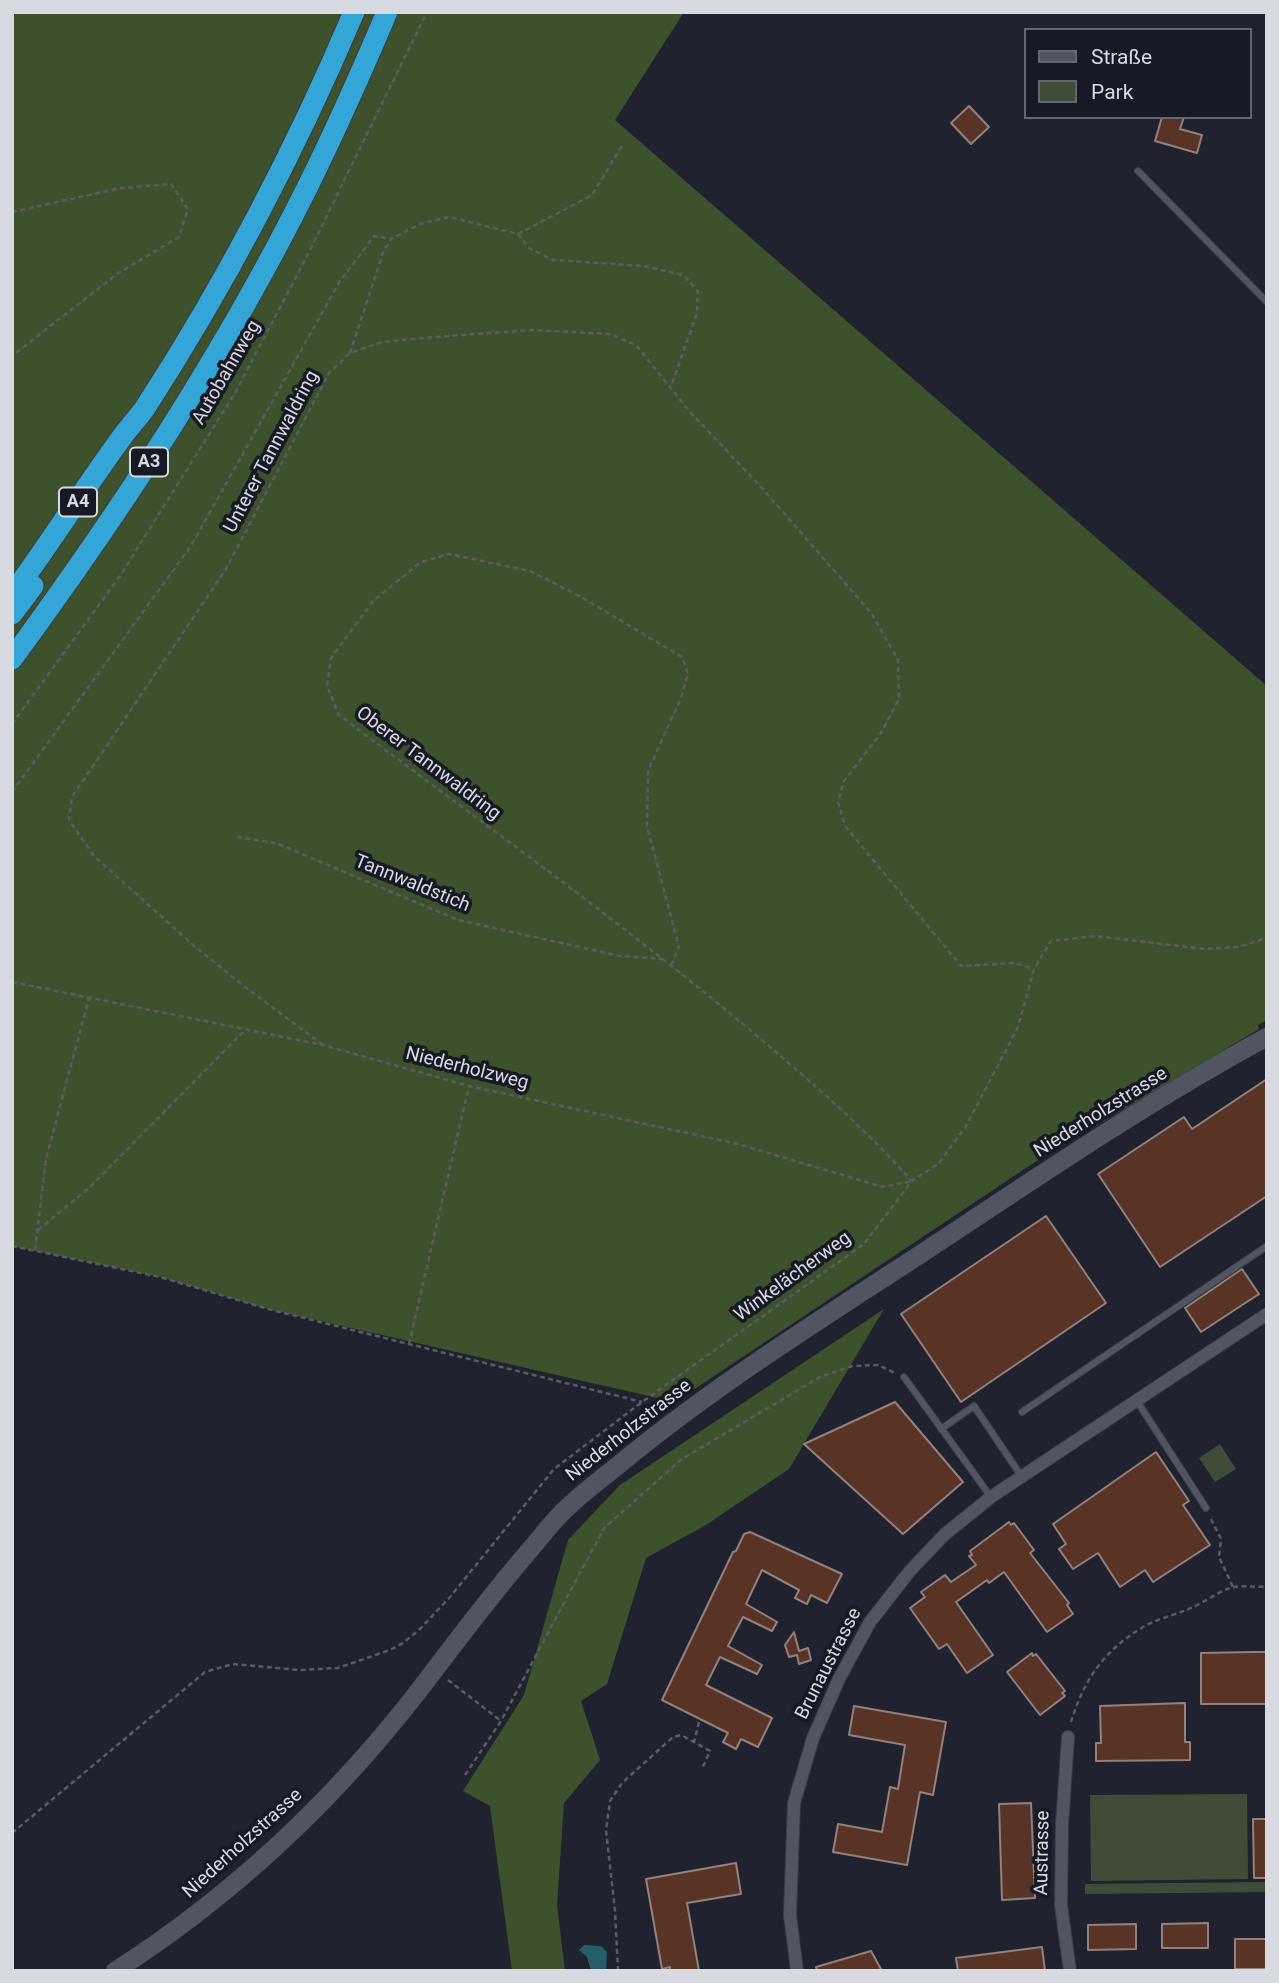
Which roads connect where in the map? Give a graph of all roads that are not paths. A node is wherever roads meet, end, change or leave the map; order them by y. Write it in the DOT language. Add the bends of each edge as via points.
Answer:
graph roads {
  1 [pos="354,12"];
  2 [pos="387,12"];
  3 [pos="1138,171"];
  4 [pos="1267,302"];
  5 [pos="143,410"];
  6 [pos="12,595"];
  7 [pos="12,614"];
  8 [pos="12,659"];
  9 [pos="1267,1037"];
  10 [pos="1267,1246"];
  11 [pos="1267,1314"];
  12 [pos="904,1377"];
  13 [pos="1137,1401"];
  14 [pos="1022,1412"];
  15 [pos="941,1429"];
  16 [pos="1022,1477"];
  17 [pos="991,1497"];
  18 [pos="1206,1508"];
  19 [pos="1068,1737"];
  20 [pos="115,1971"];
  21 [pos="797,1971"];
  22 [pos="1070,1971"];
  1 -- 5 [label="highway, A3" via="272,188"];
  2 -- 8 [label="highway, A3" via="308,187 209,367 126,498"];
  3 -- 4 [label="lane"];
  5 -- 6 [label="highway, A4"];
  5 -- 7 [label="highway, A3" via="132,444"];
  9 -- 20 [label="main road, Niederholzstrasse" via="1115,1128 680,1415 568,1506 330,1794 248,1874"];
  10 -- 14 [label="lane"];
  11 -- 13 [label="street, Brunaustrasse"];
  12 -- 15 [label="lane"];
  13 -- 16 [label="street, Brunaustrasse"];
  13 -- 18 [label="lane"];
  15 -- 16 [label="lane" via="974,1406"];
  15 -- 17 [label="lane"];
  16 -- 17 [label="street, Brunaustrasse"];
  17 -- 21 [label="street, Brunaustrasse" via="944,1535 870,1622 813,1738 794,1803 790,1915"];
  19 -- 22 [label="street, Austrasse" via="1061,1905"];
}
